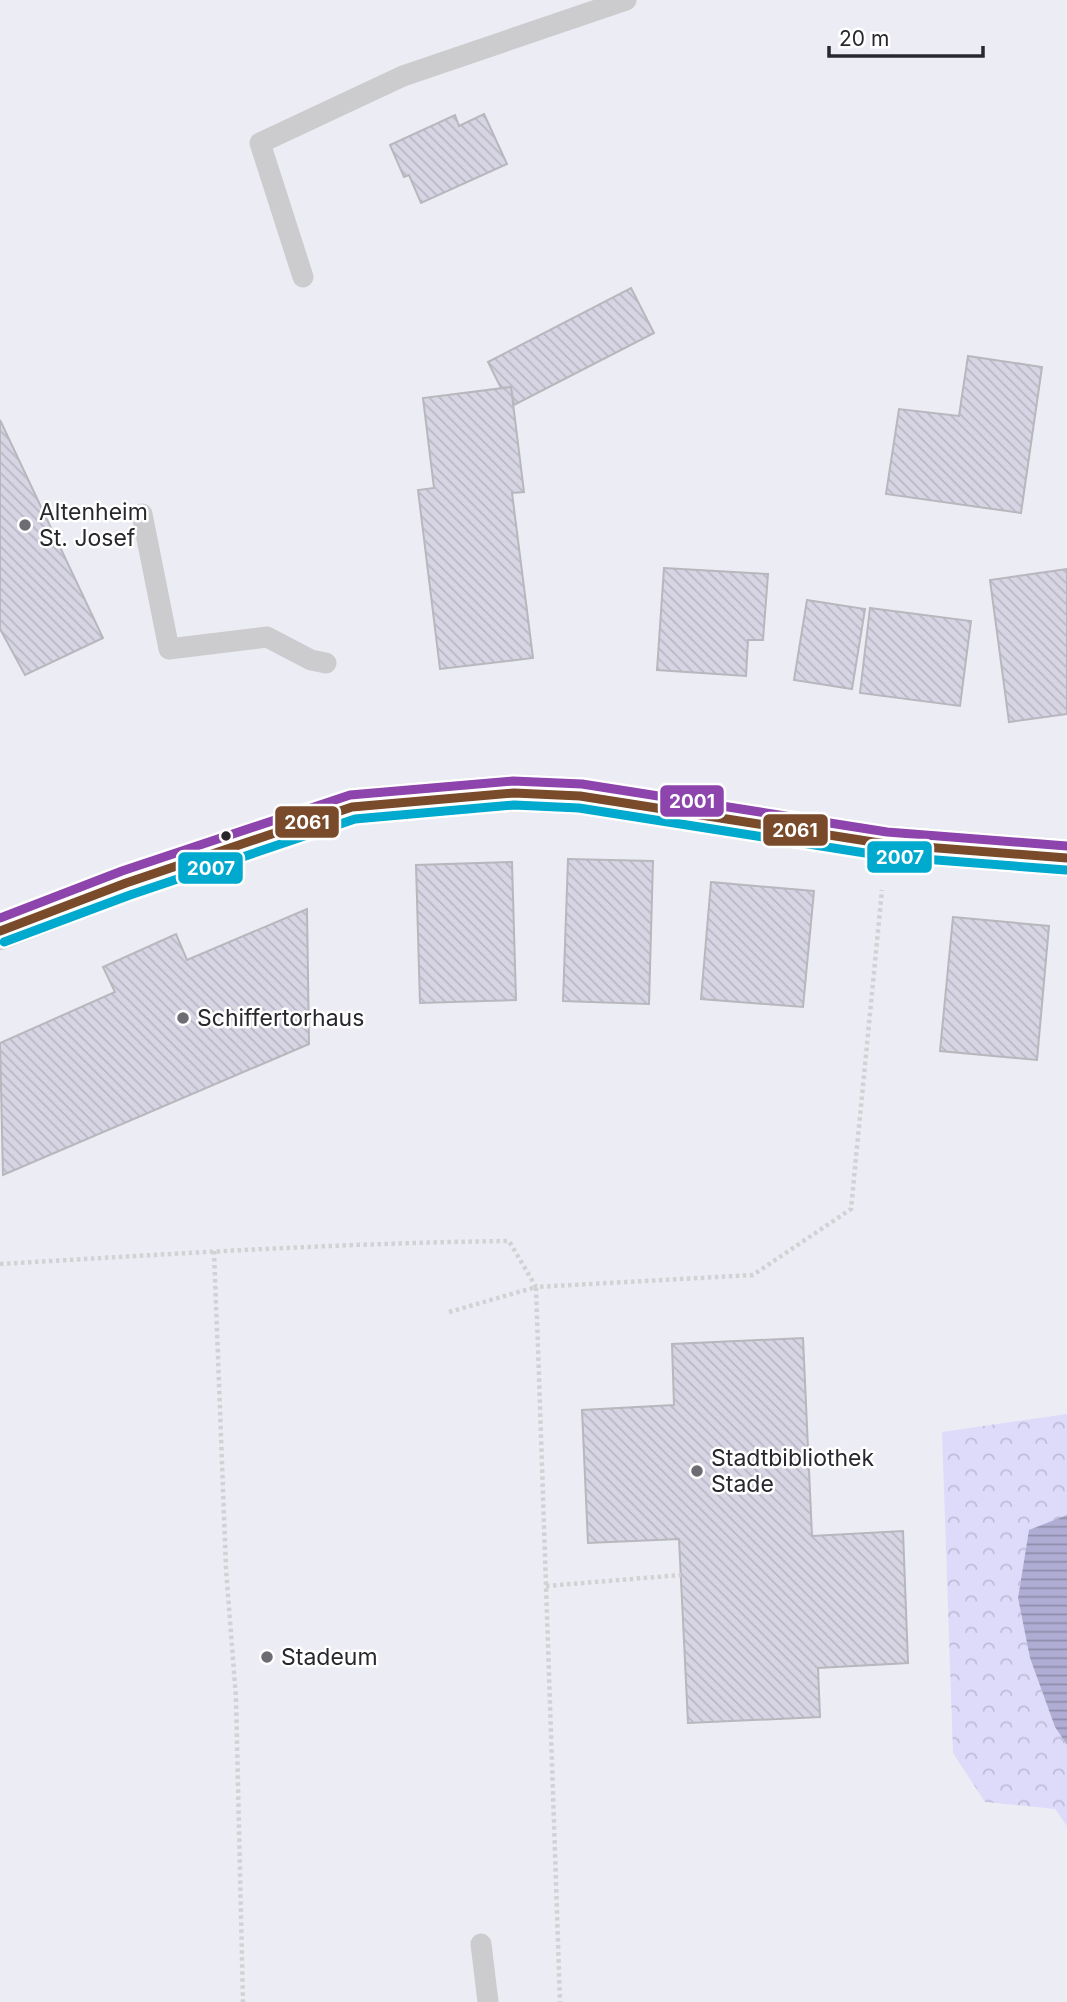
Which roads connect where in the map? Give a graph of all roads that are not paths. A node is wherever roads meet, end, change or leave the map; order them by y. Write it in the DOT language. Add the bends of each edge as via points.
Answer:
graph roads {
  1 [pos="626,0"];
  2 [pos="303,277"];
  3 [pos="142,513"];
  4 [pos="326,663"];
  5 [pos="1067,859"];
  6 [pos="0,931"];
  7 [pos="481,1944"];
  8 [pos="488,2002"];
  1 -- 2 [label="lane" via="403,76 260,143"];
  3 -- 4 [label="lane" via="169,649 267,637"];
  5 -- 6 [label="main road" via="886,844 580,796 514,793 352,807"];
  7 -- 8 [label="lane"];
}
